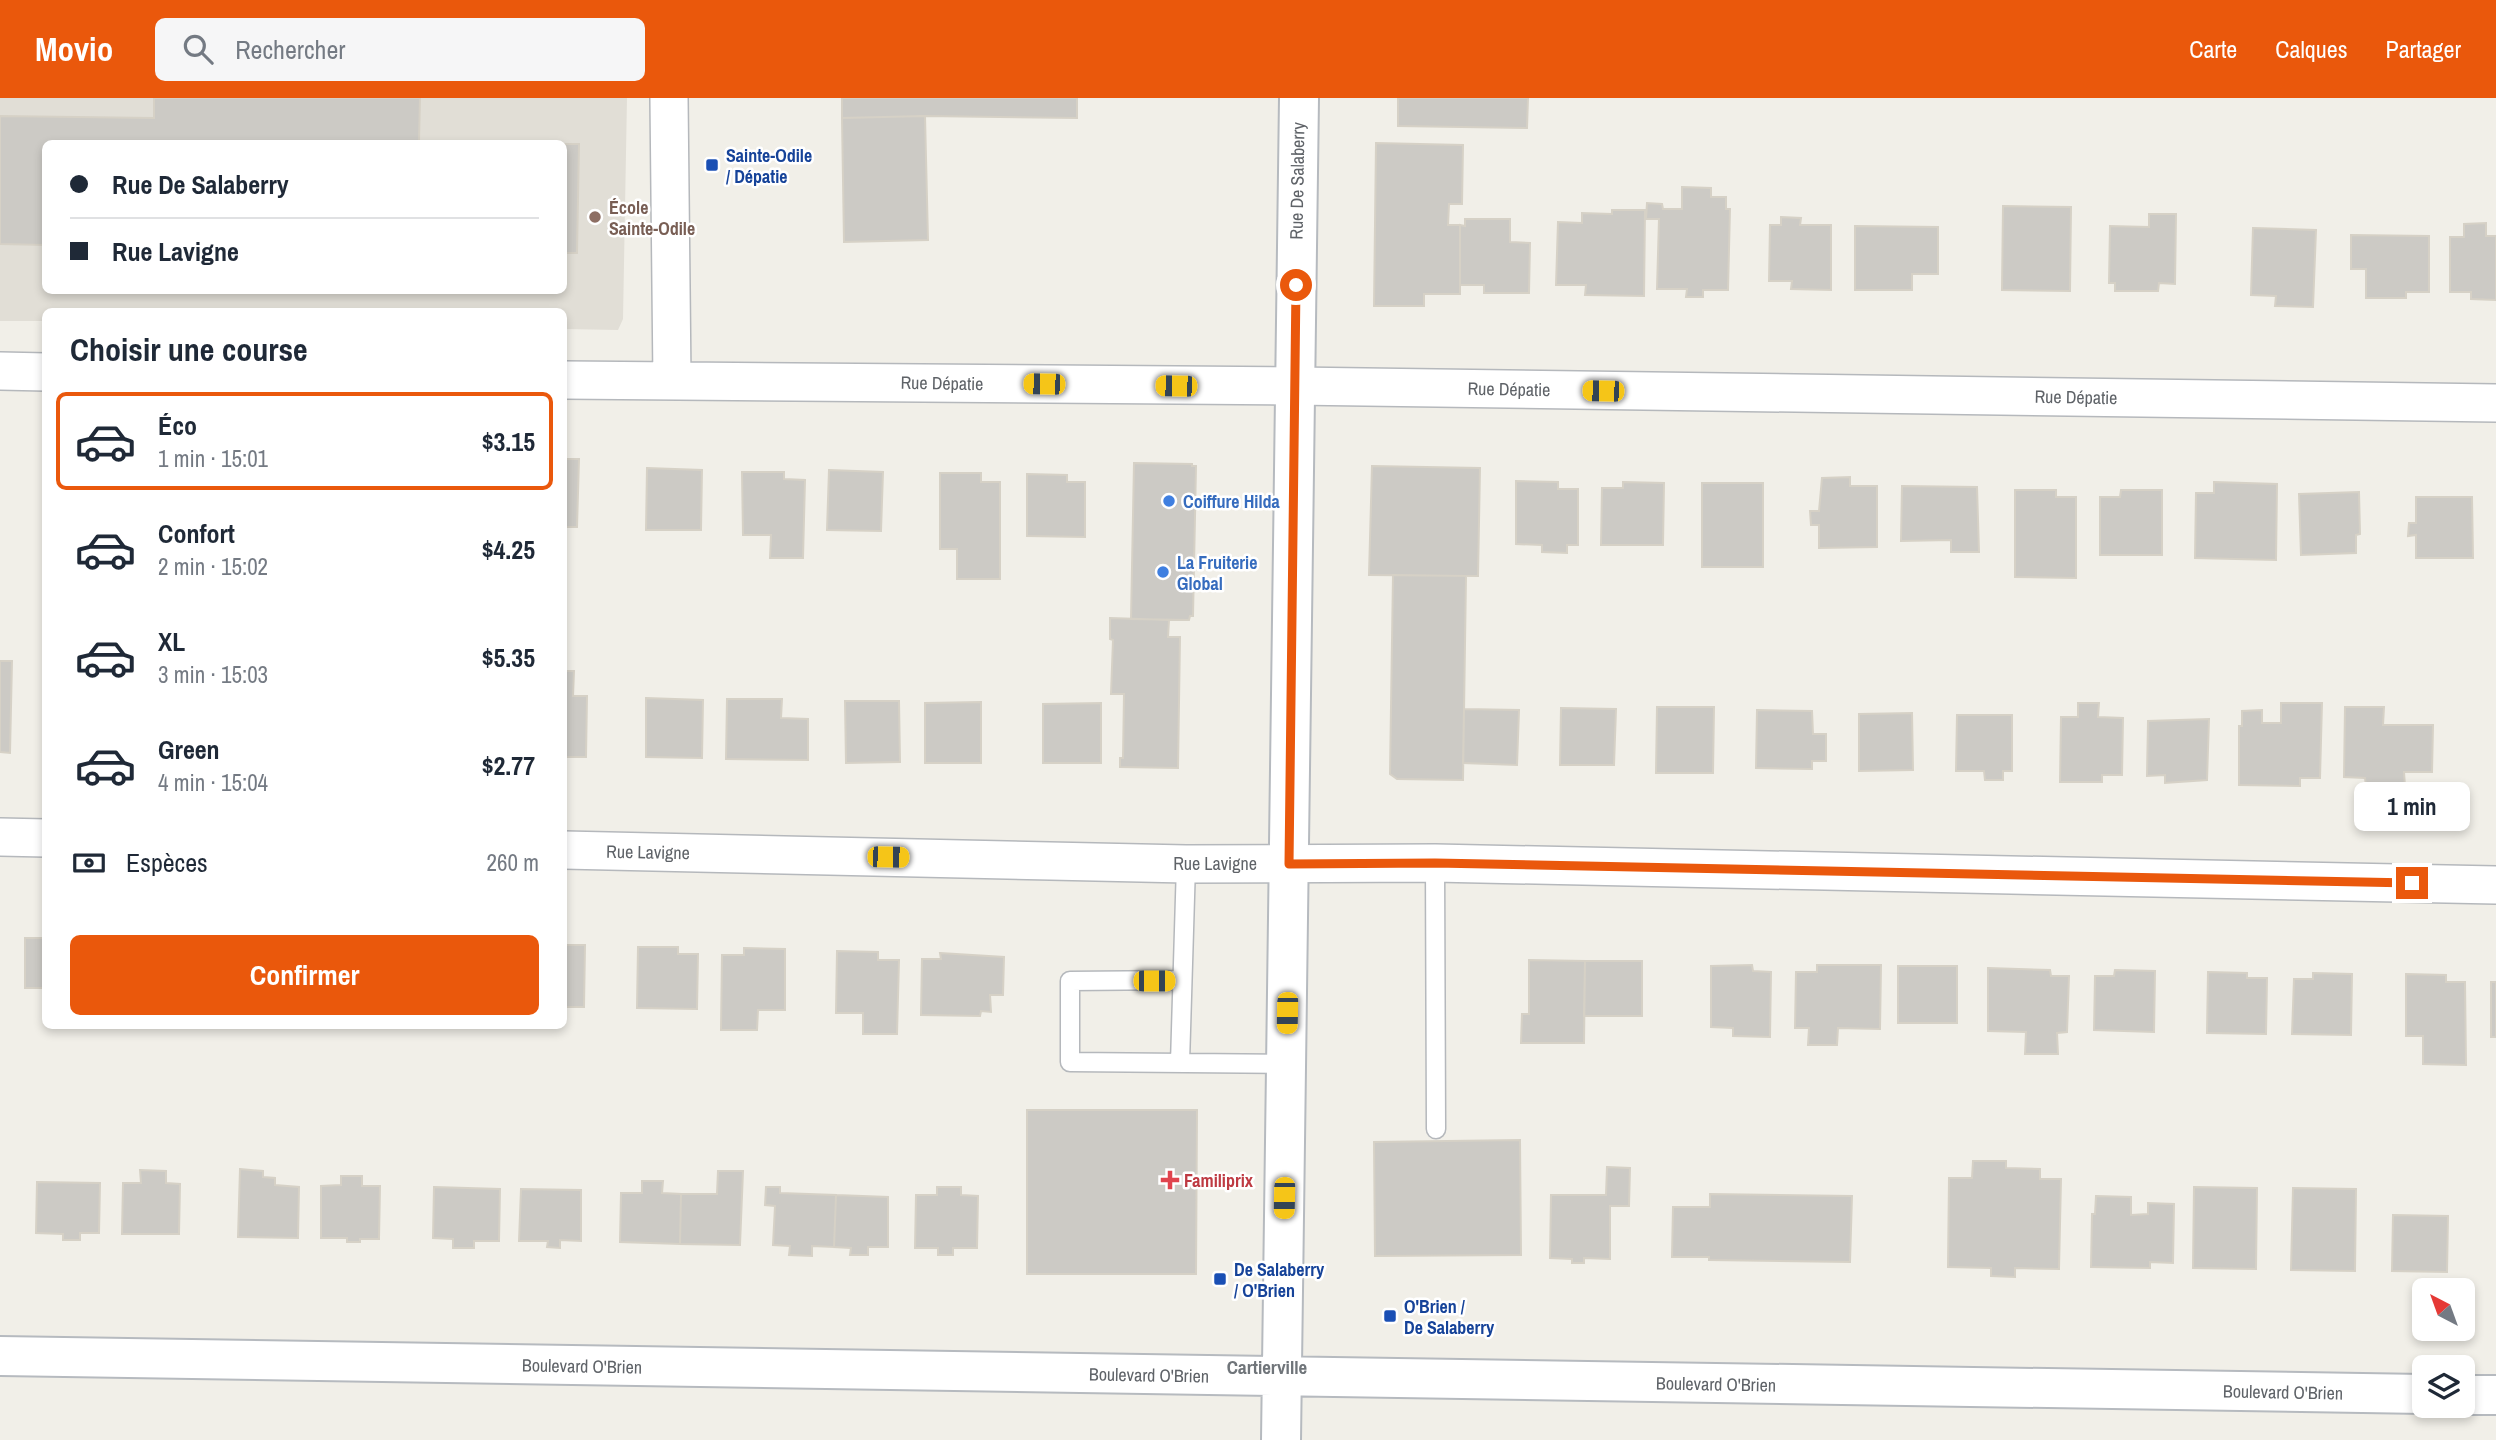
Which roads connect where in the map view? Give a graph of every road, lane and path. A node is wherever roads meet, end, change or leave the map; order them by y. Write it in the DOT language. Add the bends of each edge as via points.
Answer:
graph roads {
  1 [pos="669,98"];
  2 [pos="1299,98"];
  3 [pos="0,371"];
  4 [pos="42,372"];
  5 [pos="567,380"];
  6 [pos="672,381"];
  7 [pos="1294,386"];
  8 [pos="2496,402"];
  9 [pos="0,837"];
  10 [pos="42,838"];
  11 [pos="567,850"];
  12 [pos="1435,863"];
  13 [pos="1186,864"];
  14 [pos="1289,864"];
  15 [pos="2496,885"];
  16 [pos="1182,980"];
  17 [pos="1181,1063"];
  18 [pos="1286,1064"];
  19 [pos="1436,1129"];
  20 [pos="0,1356"];
  21 [pos="1282,1378"];
  22 [pos="2412,1394"];
  23 [pos="2475,1395"];
  24 [pos="2496,1395"];
  25 [pos="1281,1440"];
  1 -- 6 [label="street"];
  2 -- 7 [label="street, Rue De Salaberry"];
  3 -- 4 [label="street"];
  5 -- 6 [label="street, Rue Dépatie"];
  6 -- 7 [label="street, Rue Dépatie"];
  7 -- 8 [label="street, Rue Dépatie"];
  7 -- 14 [label="street, Rue De Salaberry"];
  9 -- 10 [label="street"];
  11 -- 13 [label="street, Rue Lavigne"];
  12 -- 14 [label="street, Rue Lavigne"];
  12 -- 15 [label="street, Rue Lavigne"];
  12 -- 19 [label="lane"];
  13 -- 14 [label="street, Rue Lavigne"];
  13 -- 16 [label="lane"];
  14 -- 18 [label="street, Rue De Salaberry"];
  16 -- 17 [label="lane"];
  16 -- 17 [label="lane" via="1070,981 1070,1062"];
  17 -- 18 [label="lane"];
  18 -- 21 [label="street, Rue De Salaberry"];
  20 -- 21 [label="street, Boulevard O'Brien"];
  21 -- 22 [label="street, Boulevard O'Brien"];
  21 -- 25 [label="street, Rue De Salaberry"];
  23 -- 24 [label="street"];
}
